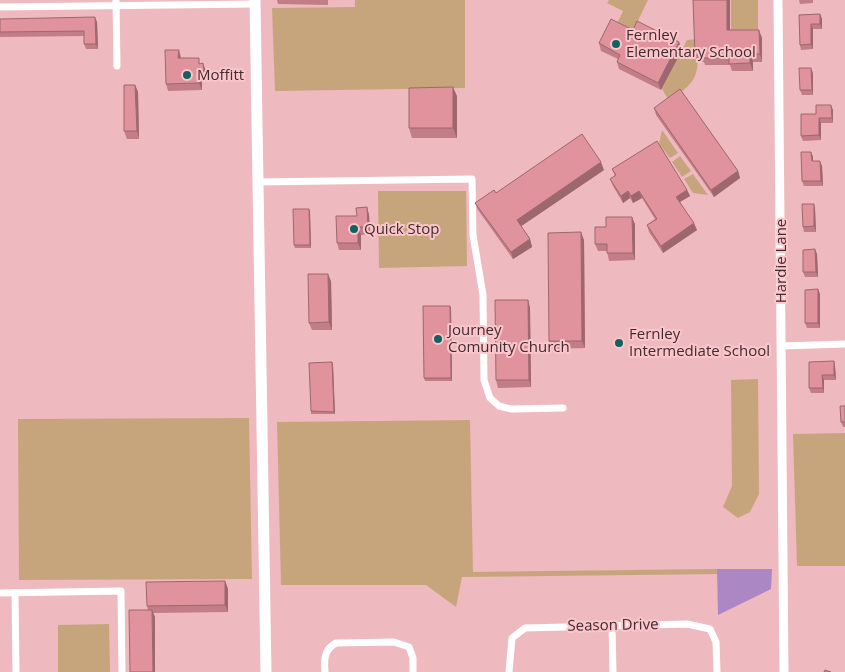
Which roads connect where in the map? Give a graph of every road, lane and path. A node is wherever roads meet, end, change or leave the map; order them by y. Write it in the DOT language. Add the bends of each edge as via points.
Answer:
graph roads {
  1 [pos="778,0"];
  2 [pos="255,2"];
  3 [pos="116,3"];
  4 [pos="0,7"];
  5 [pos="117,66"];
  6 [pos="258,182"];
  7 [pos="845,344"];
  8 [pos="781,346"];
  9 [pos="563,408"];
  10 [pos="0,593"];
  11 [pos="15,593"];
  12 [pos="612,625"];
  13 [pos="16,672"];
  14 [pos="122,672"];
  15 [pos="266,672"];
  16 [pos="325,672"];
  17 [pos="413,672"];
  18 [pos="509,672"];
  19 [pos="613,672"];
  20 [pos="717,672"];
  21 [pos="784,672"];
  1 -- 8 [label="street, Hardie Lane"];
  2 -- 3 [label="street"];
  2 -- 6 [label="main road"];
  3 -- 4 [label="street"];
  3 -- 5 [label="street"];
  6 -- 9 [label="street" via="472,179 473,235 483,295 484,380 490,398 498,406 511,409"];
  6 -- 15 [label="main road"];
  7 -- 8 [label="street"];
  8 -- 21 [label="street, Hardie Lane"];
  10 -- 11 [label="street"];
  11 -- 13 [label="street"];
  11 -- 14 [label="street" via="120,591"];
  12 -- 18 [label="street, Season Drive" via="535,626 516,632 509,646"];
  12 -- 19 [label="street"];
  12 -- 20 [label="street, Season Drive" via="687,624 710,629 716,642"];
  16 -- 17 [label="street" via="326,654 332,646 345,642 399,642 409,647"];
}
